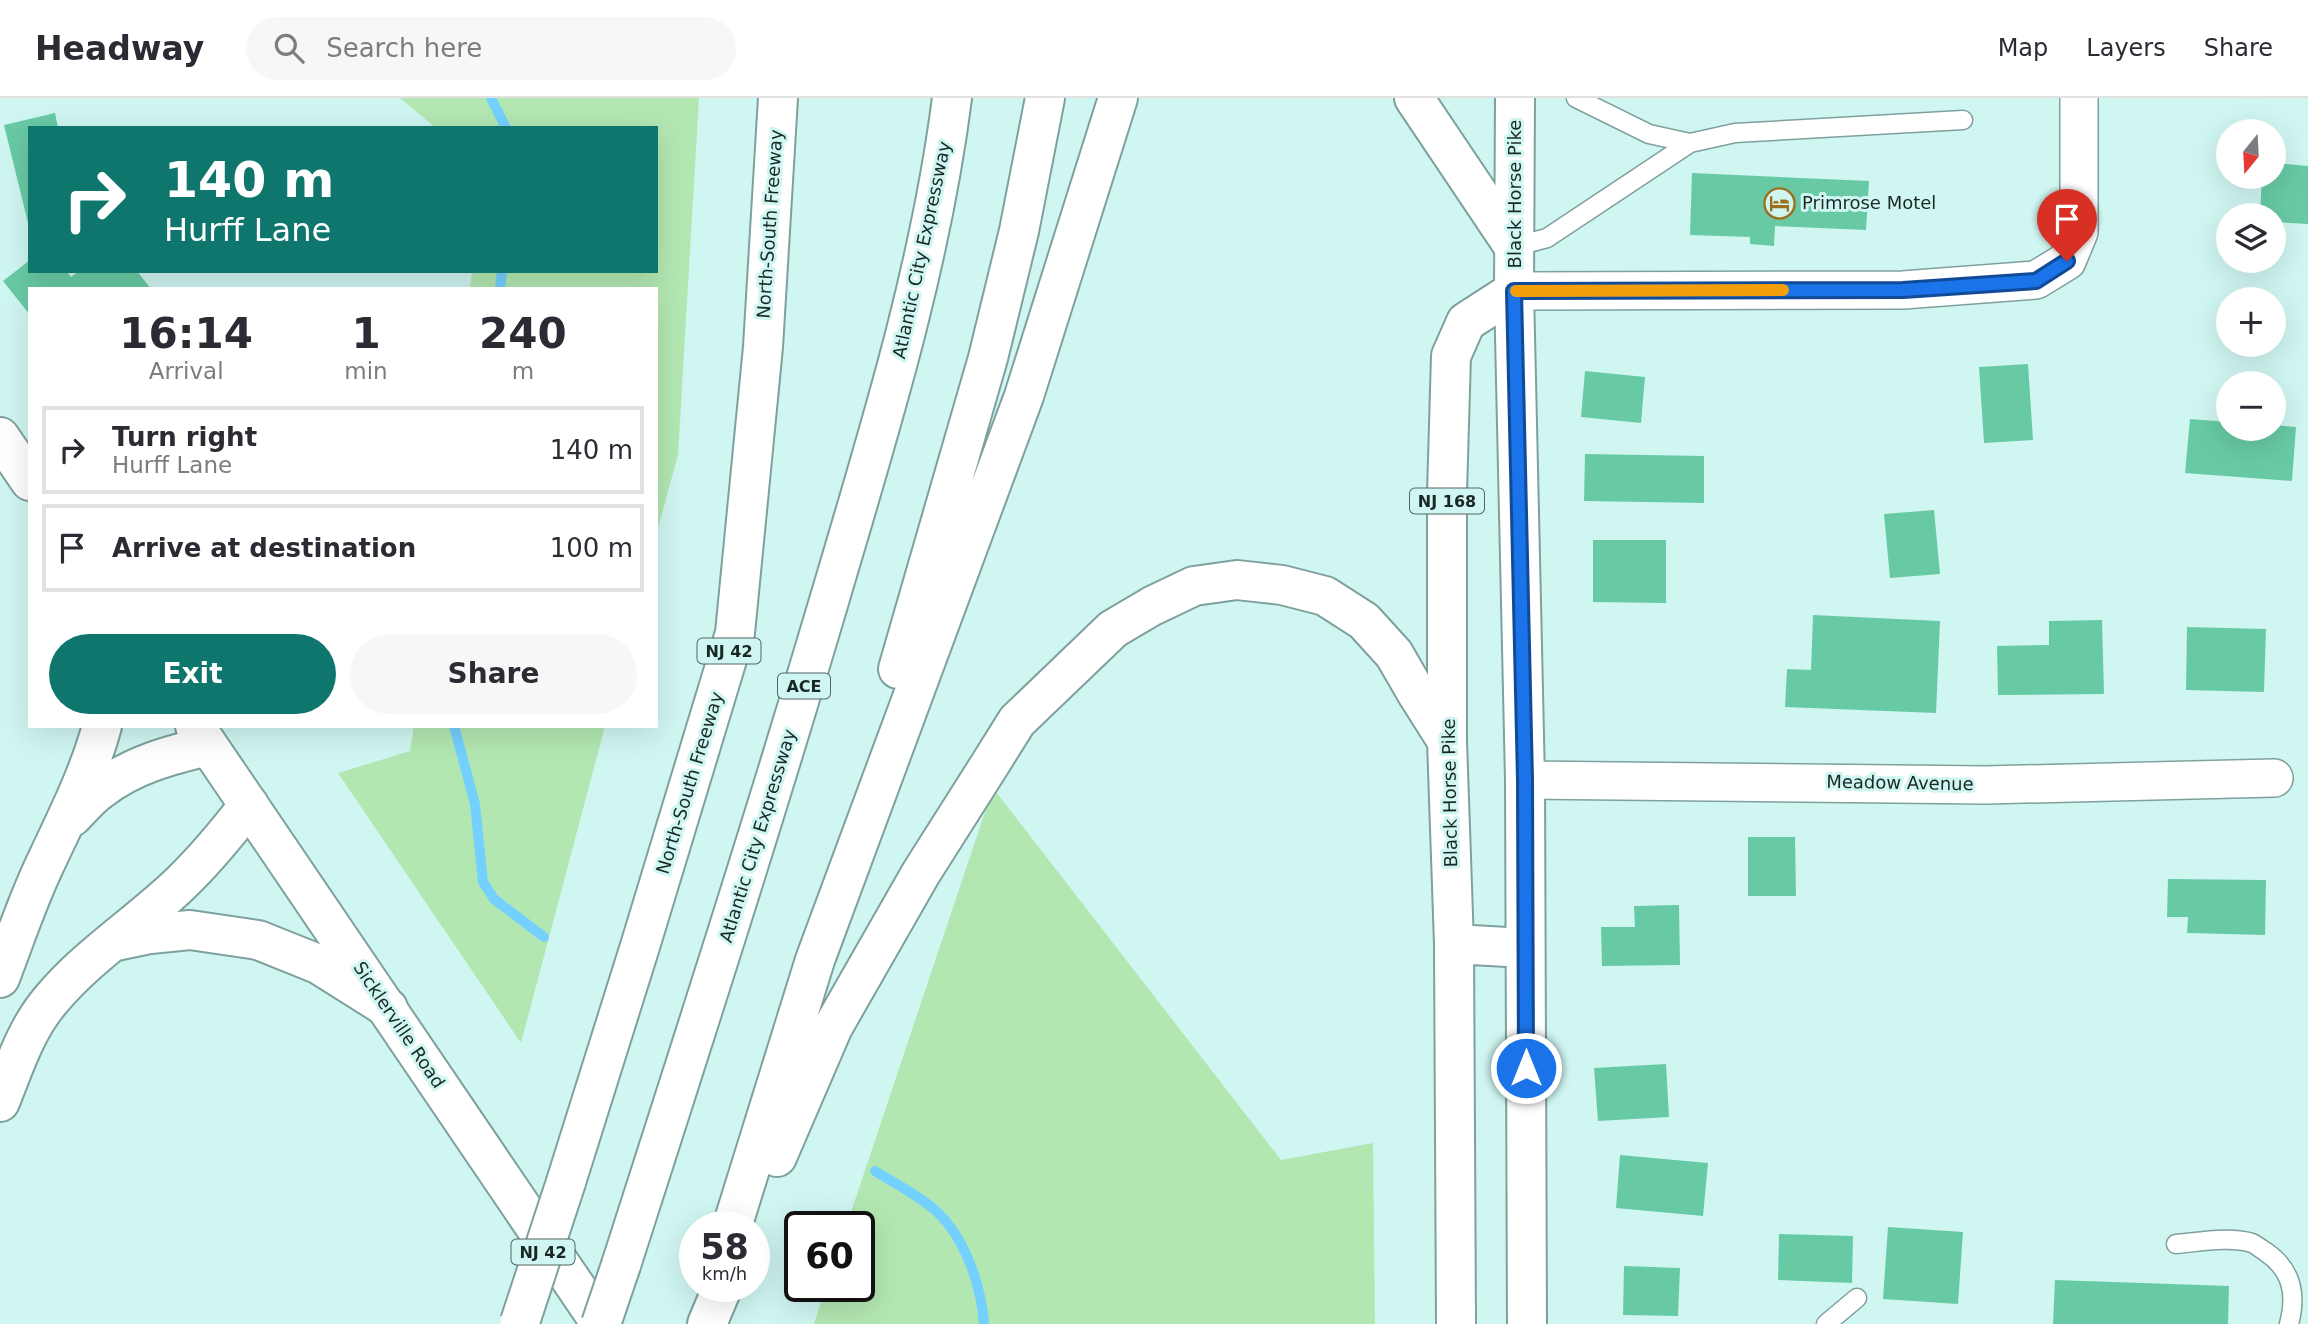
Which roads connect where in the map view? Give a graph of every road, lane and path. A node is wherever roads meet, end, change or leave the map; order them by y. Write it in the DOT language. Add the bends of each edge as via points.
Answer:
graph roads {
  1 [pos="752,98"];
  2 [pos="778,98"];
  3 [pos="952,98"];
  4 [pos="1045,98"];
  5 [pos="1118,98"];
  6 [pos="1414,98"];
  7 [pos="1515,98"];
  8 [pos="1576,98"];
  9 [pos="2079,98"];
  10 [pos="1964,120"];
  11 [pos="1689,143"];
  12 [pos="1514,247"];
  13 [pos="767,284"];
  14 [pos="1514,291"];
  15 [pos="0,437"];
  16 [pos="28,478"];
  17 [pos="101,728"];
  18 [pos="202,736"];
  19 [pos="1447,741"];
  20 [pos="2274,778"];
  21 [pos="1525,780"];
  22 [pos="249,805"];
  23 [pos="65,824"];
  24 [pos="110,943"];
  25 [pos="1454,944"];
  26 [pos="1525,948"];
  27 [pos="815,960"];
  28 [pos="0,978"];
  29 [pos="388,1008"];
  30 [pos="0,1102"];
  31 [pos="737,1211"];
  32 [pos="755,1211"];
  33 [pos="2176,1244"];
  34 [pos="1857,1298"];
  35 [pos="708,1302"];
  36 [pos="716,1302"];
  37 [pos="519,1324"];
  38 [pos="601,1324"];
  39 [pos="701,1324"];
  40 [pos="707,1324"];
  41 [pos="1456,1324"];
  42 [pos="1527,1324"];
  43 [pos="1826,1324"];
  44 [pos="2289,1324"];
  1 -- 13 [label="main road"];
  2 -- 13 [label="main road, North-South Freeway / NJ 42"];
  3 -- 38 [label="main road, Atlantic City Expressway / ACE, bridge" via="915,300 889,400 758,838"];
  4 -- 27 [label="main road" via="988,358"];
  5 -- 27 [label="main road" via="1024,396"];
  6 -- 12 [label="main road"];
  7 -- 12 [label="main road, Black Horse Pike"];
  8 -- 11 [label="lane" via="1649,134"];
  9 -- 14 [label="street" via="2079,232 2067,261 2036,281 1903,290"];
  10 -- 11 [label="lane" via="1735,133"];
  11 -- 12 [label="lane" via="1547,238"];
  12 -- 14 [label="main road, Black Horse Pike"];
  13 -- 37 [label="main road, North-South Freeway / NJ 42, bridge" via="735,633 642,943"];
  14 -- 19 [label="main road, Black Horse Pike / NJ 168" via="1466,322 1451,356"];
  14 -- 21 [label="main road, Black Horse Pike"];
  15 -- 16 [label="main road"];
  17 -- 23 [label="main road"];
  18 -- 22 [label="main road, Sicklerville Road"];
  18 -- 23 [label="main road" via="123,774 99,790"];
  19 -- 25 [label="main road, Black Horse Pike / NJ 168"];
  19 -- 32 [label="main road" via="1394,653 1364,621 1325,596 1237,580 1194,586 1113,629 1017,721 921,873 833,1027"];
  20 -- 21 [label="street, Meadow Avenue" via="1986,785"];
  21 -- 26 [label="main road, Black Horse Pike"];
  22 -- 24 [label="main road" via="181,883"];
  22 -- 29 [label="main road, Sicklerville Road"];
  23 -- 28 [label="main road"];
  24 -- 29 [label="main road" via="190,930 258,940 318,964"];
  24 -- 30 [label="main road" via="50,1001 28,1035"];
  25 -- 26 [label="main road"];
  25 -- 41 [label="main road, Black Horse Pike / NJ 168"];
  26 -- 42 [label="main road, Black Horse Pike"];
  27 -- 31 [label="main road"];
  29 -- 38 [label="main road, Sicklerville Road"];
  33 -- 44 [label="lane" via="2253,1243 2277,1260 2292,1283"];
  34 -- 43 [label="lane"];
  35 -- 39 [label="main road"];
  36 -- 40 [label="main road"];
}
